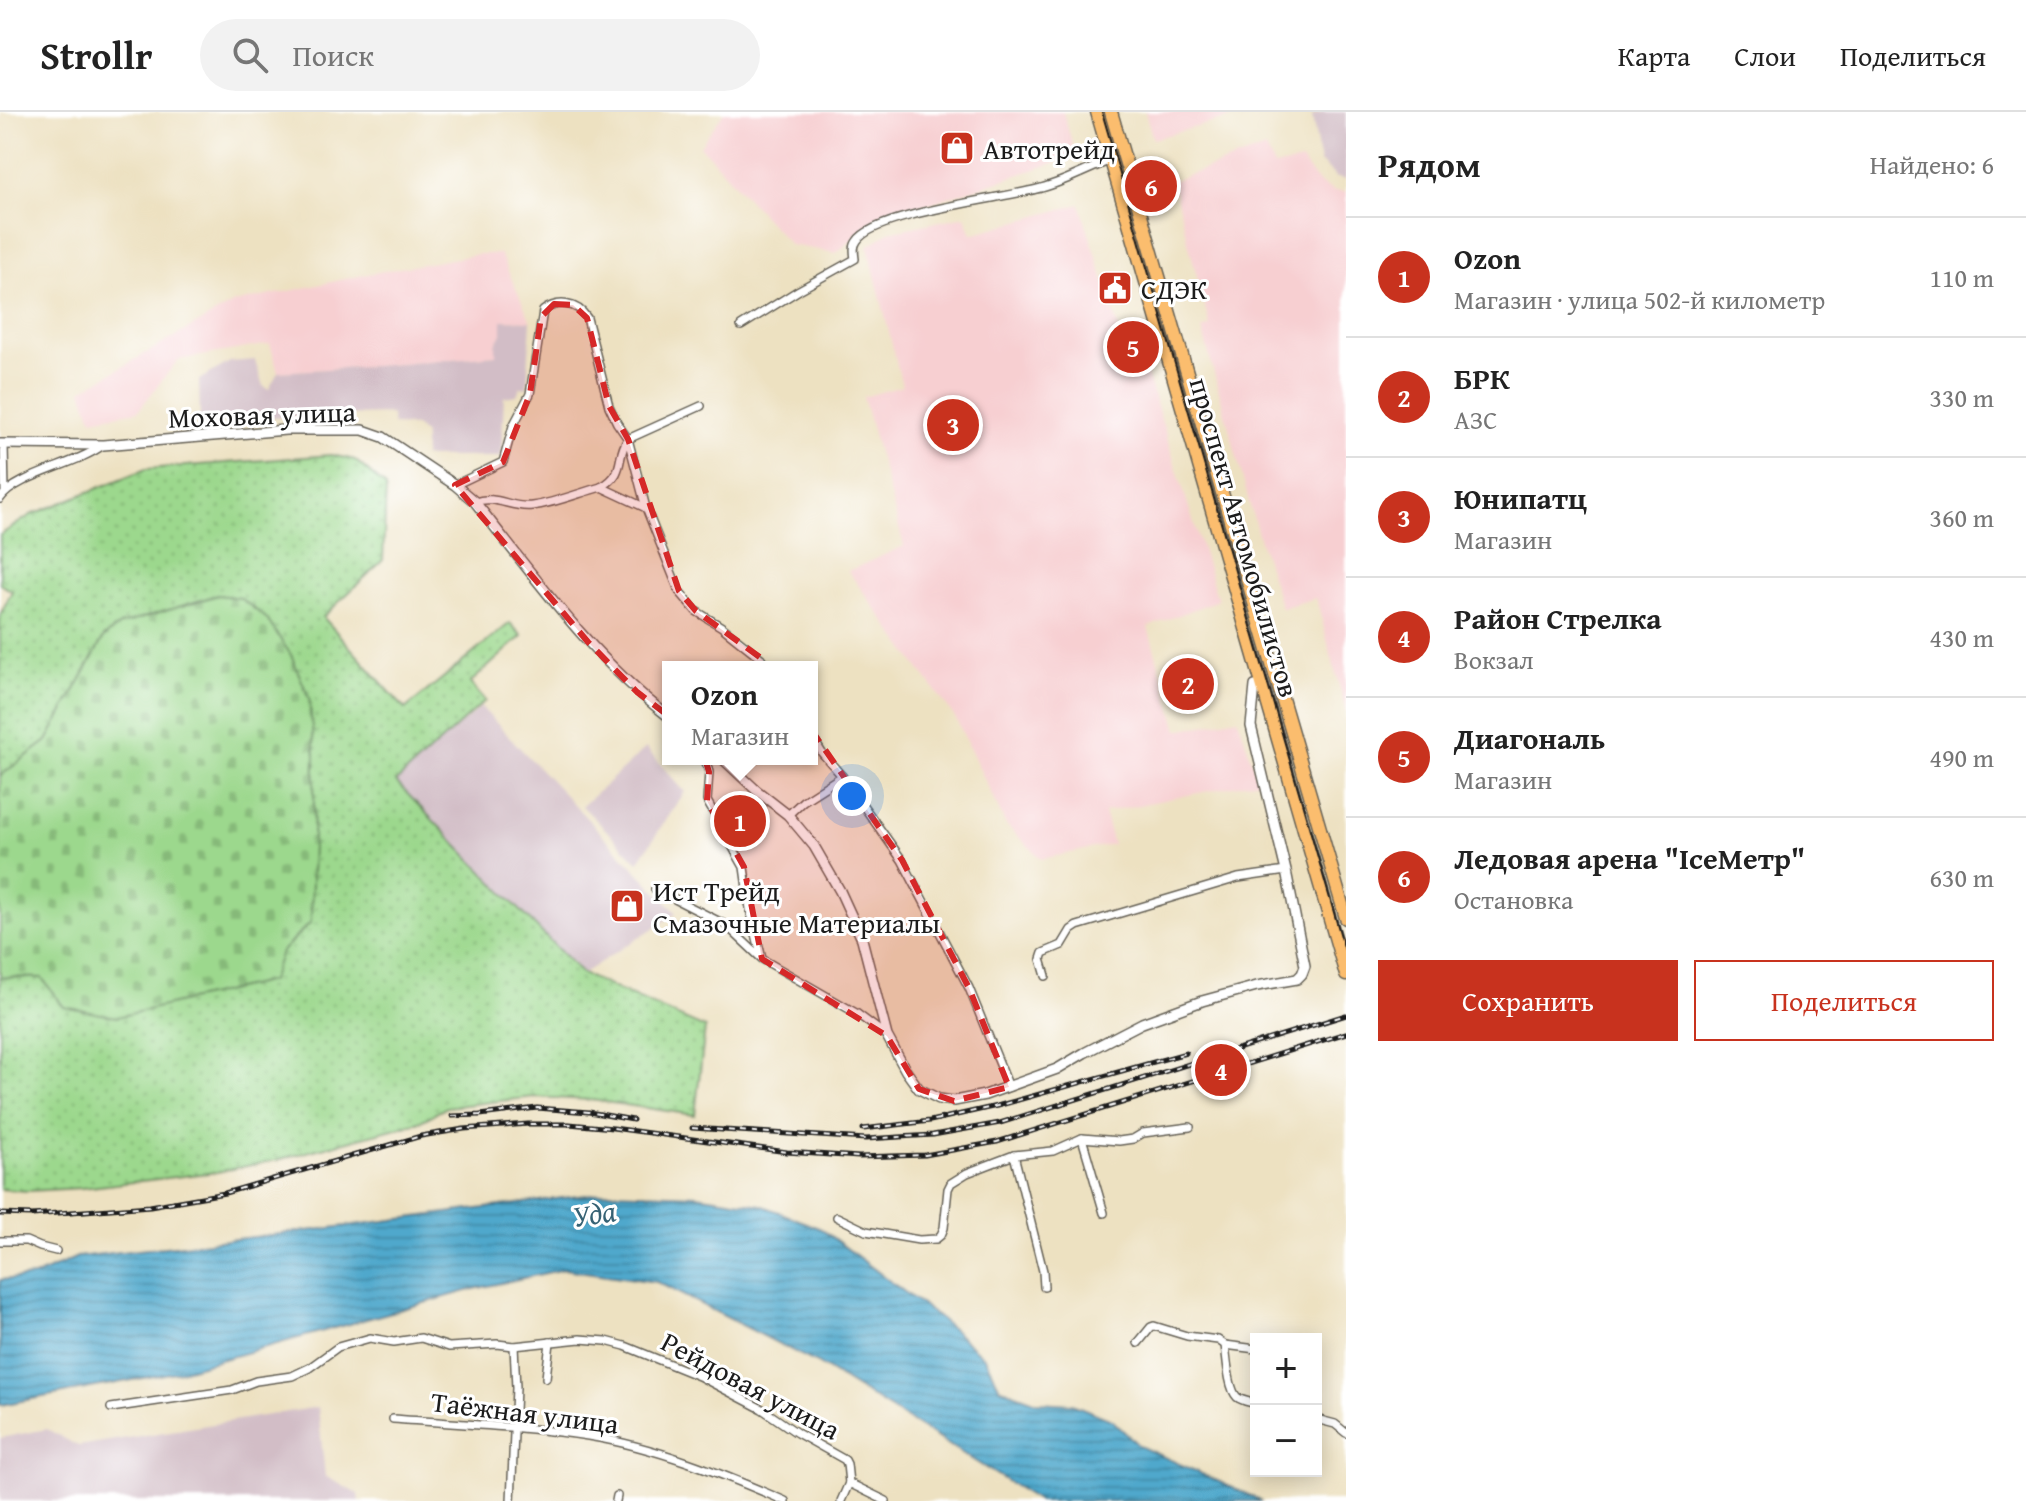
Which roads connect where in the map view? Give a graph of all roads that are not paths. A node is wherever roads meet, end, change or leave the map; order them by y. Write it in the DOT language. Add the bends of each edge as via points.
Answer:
graph roads {
  1 [pos="1097,112"];
  2 [pos="1111,112"];
  3 [pos="1111,160"];
  4 [pos="741,326"];
  5 [pos="701,406"];
  6 [pos="628,439"];
  7 [pos="2,444"];
  8 [pos="103,445"];
  9 [pos="455,485"];
  10 [pos="601,487"];
  11 [pos="2,495"];
  12 [pos="475,502"];
  13 [pos="646,508"];
  14 [pos="763,661"];
  15 [pos="1262,685"];
  16 [pos="662,711"];
  17 [pos="818,747"];
  18 [pos="707,765"];
  19 [pos="729,765"];
  20 [pos="842,776"];
  21 [pos="788,815"];
  22 [pos="1286,871"];
  23 [pos="655,889"];
  24 [pos="1346,918"];
  25 [pos="762,959"];
  26 [pos="1346,975"];
  27 [pos="1046,976"];
  28 [pos="887,1036"];
  29 [pos="1009,1087"];
  30 [pos="1190,1127"];
  31 [pos="1082,1138"];
  32 [pos="1014,1155"];
  33 [pos="1104,1213"];
  34 [pos="837,1217"];
  35 [pos="0,1241"];
  36 [pos="56,1251"];
  37 [pos="1044,1287"];
  38 [pos="550,1342"];
  39 [pos="1138,1343"];
  40 [pos="1225,1345"];
  41 [pos="514,1346"];
  42 [pos="1250,1348"];
  43 [pos="546,1378"];
  44 [pos="1250,1402"];
  45 [pos="111,1408"];
  46 [pos="393,1419"];
  47 [pos="1322,1421"];
  48 [pos="514,1428"];
  49 [pos="1346,1433"];
  50 [pos="849,1483"];
  51 [pos="511,1501"];
  52 [pos="785,1501"];
  53 [pos="841,1501"];
  54 [pos="886,1501"];
  1 -- 3 [label="main road, проспект Автомобилистов"];
  2 -- 24 [label="main road, проспект Автомобилистов"];
  3 -- 4 [label="street" via="1042,188 874,227 858,239 855,259"];
  3 -- 15 [label="main road, проспект Автомобилистов"];
  5 -- 6 [label="street"];
  6 -- 9 [label="street" via="609,406 587,318 573,305 554,304 541,317 530,394 503,462"];
  6 -- 10 [label="street" via="617,472"];
  6 -- 13 [label="street"];
  7 -- 8 [label="street, Моховая улица"];
  7 -- 11 [label="street"];
  8 -- 9 [label="street, Моховая улица" via="286,430 363,430 383,437"];
  8 -- 11 [label="street"];
  9 -- 12 [label="street, Моховая улица"];
  10 -- 12 [label="street" via="534,506"];
  10 -- 13 [label="street"];
  12 -- 16 [label="street, Моховая улица" via="588,642"];
  13 -- 14 [label="street" via="679,591 696,611"];
  15 -- 22 [label="street" via="1255,686 1251,726"];
  15 -- 26 [label="main road, проспект Автомобилистов"];
  17 -- 20 [label="street"];
  18 -- 25 [label="street" via="707,801 744,867"];
  19 -- 21 [label="street"];
  20 -- 21 [label="street"];
  20 -- 29 [label="street" via="902,860 969,988"];
  21 -- 28 [label="street" via="814,846 862,939"];
  22 -- 27 [label="street" via="1238,878 1077,926 1062,945 1043,953"];
  22 -- 29 [label="street" via="1305,966 1297,979 1202,1001 1142,1023 1057,1069"];
  23 -- 25 [label="street" via="726,925"];
  25 -- 28 [label="street"];
  28 -- 29 [label="street" via="919,1089 939,1099 954,1101"];
  30 -- 31 [label="street" via="1119,1141"];
  31 -- 32 [label="street" via="1053,1151"];
  31 -- 33 [label="street"];
  32 -- 34 [label="street" via="951,1183 944,1228 936,1239 866,1231"];
  32 -- 37 [label="street"];
  35 -- 36 [label="street" via="26,1241"];
  38 -- 41 [label="street, Рейдовая улица"];
  38 -- 43 [label="street"];
  38 -- 50 [label="street, Рейдовая улица" via="606,1341 699,1376 845,1460"];
  39 -- 40 [label="street" via="1154,1326"];
  40 -- 42 [label="street"];
  40 -- 44 [label="street" via="1231,1386 1236,1396"];
  41 -- 45 [label="street, Рейдовая улица" via="449,1347 421,1338 370,1338 338,1347 292,1376"];
  41 -- 48 [label="street"];
  46 -- 48 [label="street, Таёжная улица"];
  47 -- 49 [label="street"];
  48 -- 51 [label="street"];
  48 -- 52 [label="street, Таёжная улица" via="589,1436 663,1454"];
  50 -- 53 [label="street"];
  50 -- 54 [label="street, Рейдовая улица"];
}
